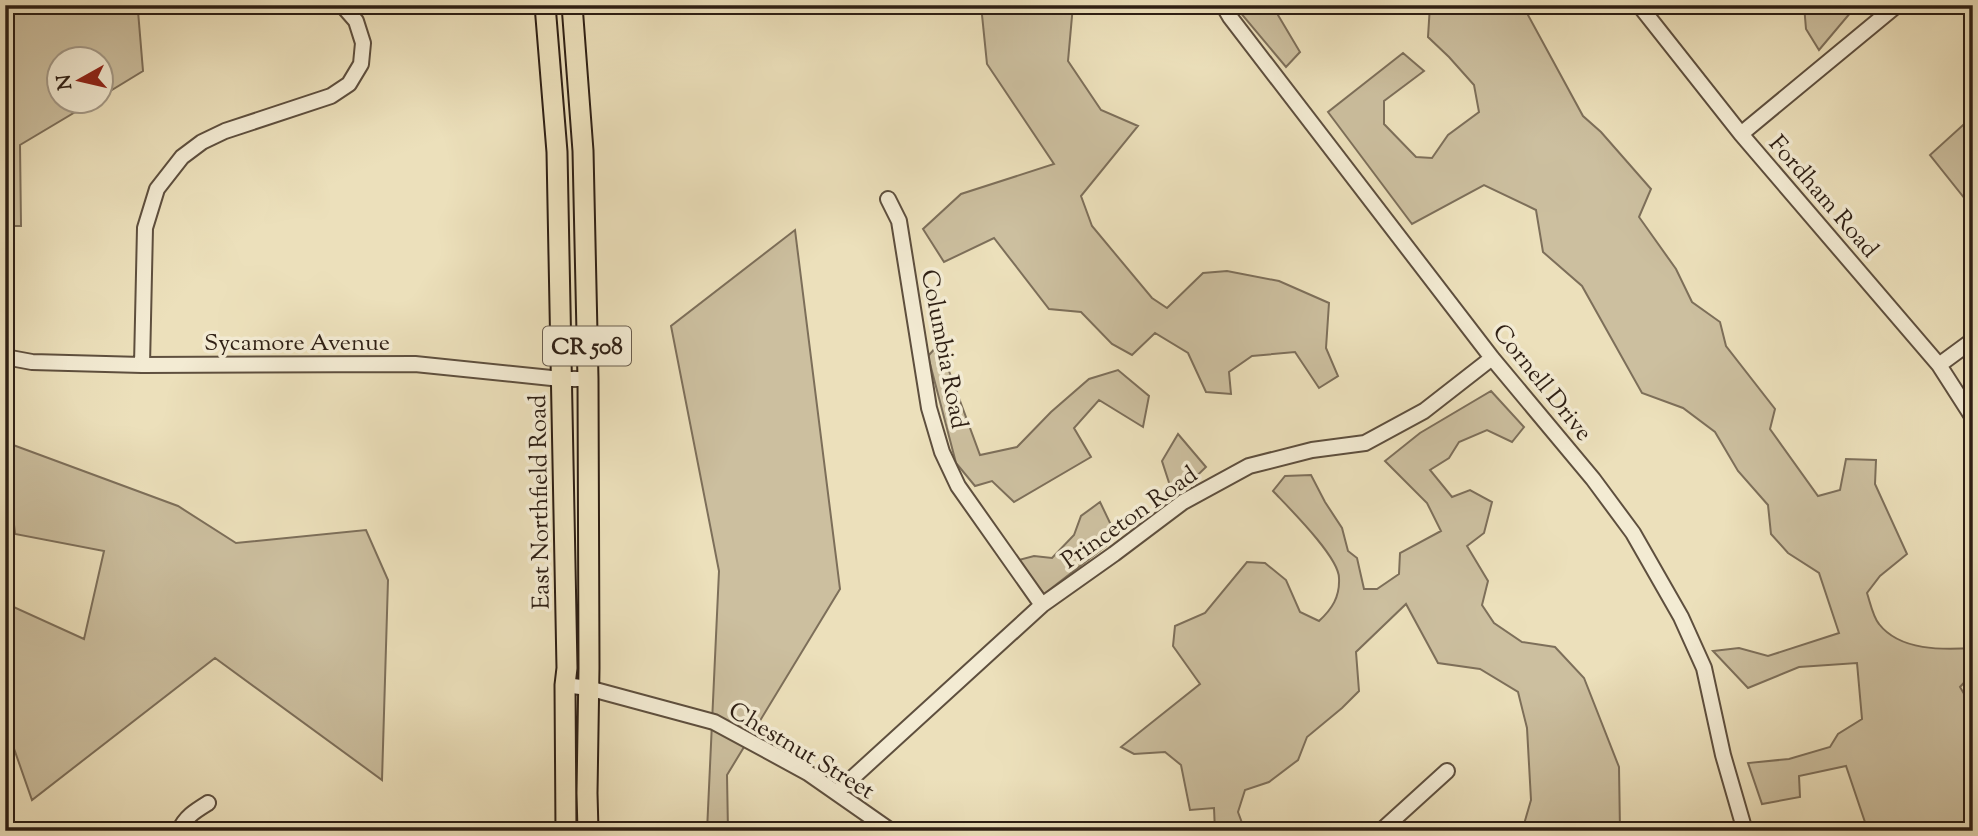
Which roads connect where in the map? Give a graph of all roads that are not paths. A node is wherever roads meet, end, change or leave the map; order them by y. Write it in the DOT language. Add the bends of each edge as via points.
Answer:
graph roads {
  1 [pos="342,5"];
  2 [pos="545,5"];
  3 [pos="572,5"];
  4 [pos="1223,5"];
  5 [pos="1639,5"];
  6 [pos="1898,5"];
  7 [pos="1741,134"];
  8 [pos="583,151"];
  9 [pos="557,152"];
  10 [pos="888,199"];
  11 [pos="1973,340"];
  12 [pos="5,357"];
  13 [pos="1492,358"];
  14 [pos="142,365"];
  15 [pos="1939,365"];
  16 [pos="561,379"];
  17 [pos="587,379"];
  18 [pos="1973,418"];
  19 [pos="1042,605"];
  20 [pos="565,685"];
  21 [pos="588,688"];
  22 [pos="1447,771"];
  23 [pos="837,792"];
  24 [pos="208,803"];
  25 [pos="179,831"];
  26 [pos="566,831"];
  27 [pos="588,831"];
  28 [pos="891,831"];
  29 [pos="1381,831"];
  30 [pos="1745,831"];
  1 -- 14 [label="street" via="356,22 363,43 360,64 349,83 331,96 202,142 182,157 157,189 145,228"];
  2 -- 9 [label="main road, East Northfield Road / CR 508"];
  3 -- 8 [label="main road, East Northfield Road / CR 508"];
  4 -- 13 [label="street, Cornell Drive"];
  5 -- 7 [label="street, Fordham Road"];
  6 -- 7 [label="street"];
  7 -- 15 [label="street, Fordham Road"];
  8 -- 9 [label="main road"];
  8 -- 17 [label="main road, East Northfield Road / CR 508"];
  9 -- 16 [label="main road, East Northfield Road / CR 508"];
  10 -- 19 [label="street, Columbia Road" via="899,221 929,408 942,452 958,486"];
  11 -- 15 [label="street"];
  12 -- 14 [label="street, Sycamore Avenue"];
  13 -- 19 [label="street, Princeton Road" via="1424,411 1365,443 1249,466 1183,502"];
  13 -- 30 [label="street, Cornell Drive" via="1633,533 1681,617 1704,668"];
  14 -- 16 [label="street, Sycamore Avenue" via="415,364"];
  15 -- 18 [label="street, Fordham Road"];
  16 -- 17 [label="street, Sycamore Avenue"];
  16 -- 20 [label="main road, East Northfield Road / CR 508"];
  17 -- 21 [label="main road, East Northfield Road / CR 508"];
  19 -- 23 [label="street, Princeton Road"];
  20 -- 21 [label="street, Chestnut Street"];
  20 -- 26 [label="main road, East Northfield Road / CR 508"];
  21 -- 23 [label="street, Chestnut Street" via="714,722"];
  21 -- 27 [label="main road, East Northfield Road / CR 508"];
  22 -- 29 [label="street"];
  23 -- 28 [label="street, Chestnut Street"];
  24 -- 25 [label="street" via="183,821"];
}
